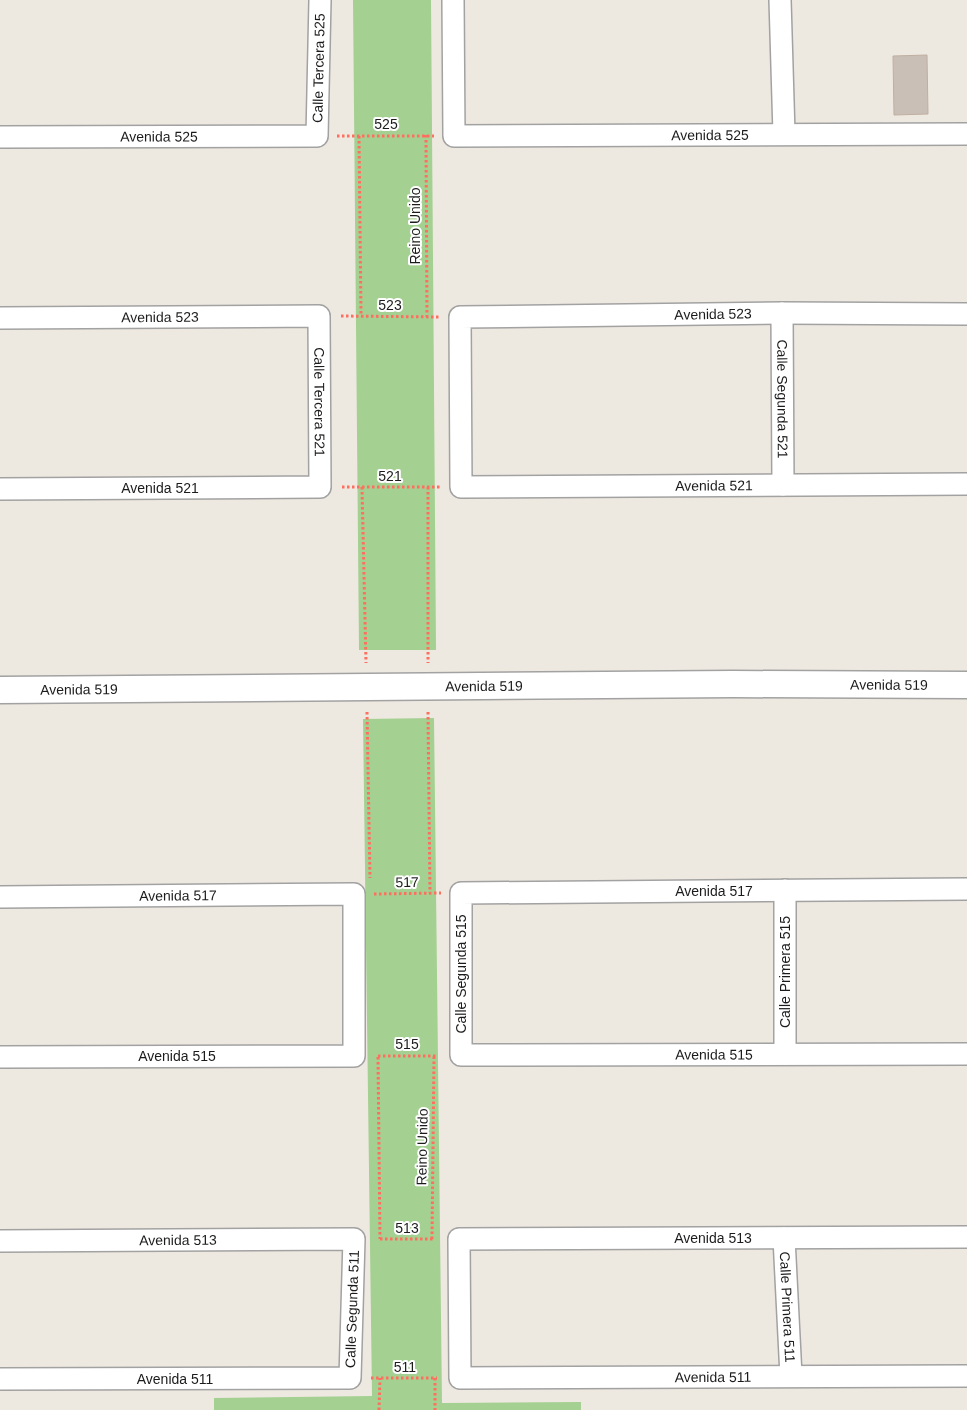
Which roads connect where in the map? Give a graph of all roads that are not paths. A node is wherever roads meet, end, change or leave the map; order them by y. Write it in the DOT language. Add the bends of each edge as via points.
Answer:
graph roads {
  1 [pos="320,0"];
  2 [pos="453,0"];
  3 [pos="780,0"];
  4 [pos="784,134"];
  5 [pos="967,134"];
  6 [pos="317,136"];
  7 [pos="0,137"];
  8 [pos="782,314"];
  9 [pos="967,314"];
  10 [pos="319,316"];
  11 [pos="0,318"];
  12 [pos="967,484"];
  13 [pos="783,485"];
  14 [pos="320,487"];
  15 [pos="461,487"];
  16 [pos="0,489"];
  17 [pos="967,686"];
  18 [pos="0,690"];
  19 [pos="967,889"];
  20 [pos="784,890"];
  21 [pos="461,893"];
  22 [pos="0,897"];
  23 [pos="785,1054"];
  24 [pos="967,1054"];
  25 [pos="461,1055"];
  26 [pos="354,1056"];
  27 [pos="0,1057"];
  28 [pos="967,1237"];
  29 [pos="784,1238"];
  30 [pos="354,1239"];
  31 [pos="0,1240"];
  32 [pos="791,1376"];
  33 [pos="967,1376"];
  34 [pos="350,1378"];
  35 [pos="460,1378"];
  36 [pos="0,1379"];
  1 -- 6 [label="street, Calle Tercera 525"];
  2 -- 4 [label="street, Avenida 525" via="454,136"];
  3 -- 4 [label="street"];
  4 -- 5 [label="street, Avenida 525"];
  6 -- 7 [label="street, Avenida 525"];
  8 -- 9 [label="street, Avenida 523"];
  8 -- 13 [label="street, Calle Segunda 521"];
  8 -- 15 [label="street, Avenida 523" via="460,317"];
  10 -- 11 [label="street, Avenida 523"];
  10 -- 14 [label="street, Calle Tercera 521"];
  12 -- 13 [label="street, Avenida 521"];
  13 -- 15 [label="street, Avenida 521"];
  14 -- 16 [label="street, Avenida 521"];
  17 -- 18 [label="street, Avenida 519" via="733,684"];
  19 -- 20 [label="street, Avenida 517"];
  20 -- 21 [label="street, Avenida 517"];
  20 -- 23 [label="street, Calle Primera 515"];
  21 -- 25 [label="street, Calle Segunda 515"];
  22 -- 26 [label="street, Avenida 517" via="354,894"];
  23 -- 24 [label="street, Avenida 515"];
  23 -- 25 [label="street, Avenida 515"];
  26 -- 27 [label="street, Avenida 515"];
  28 -- 29 [label="street, Avenida 513"];
  29 -- 32 [label="street, Calle Primera 511"];
  29 -- 35 [label="street, Avenida 513" via="459,1239"];
  30 -- 31 [label="street, Avenida 513"];
  30 -- 34 [label="street, Calle Segunda 511"];
  32 -- 33 [label="street, Avenida 511"];
  32 -- 35 [label="street, Avenida 511"];
  34 -- 36 [label="street, Avenida 511"];
}
